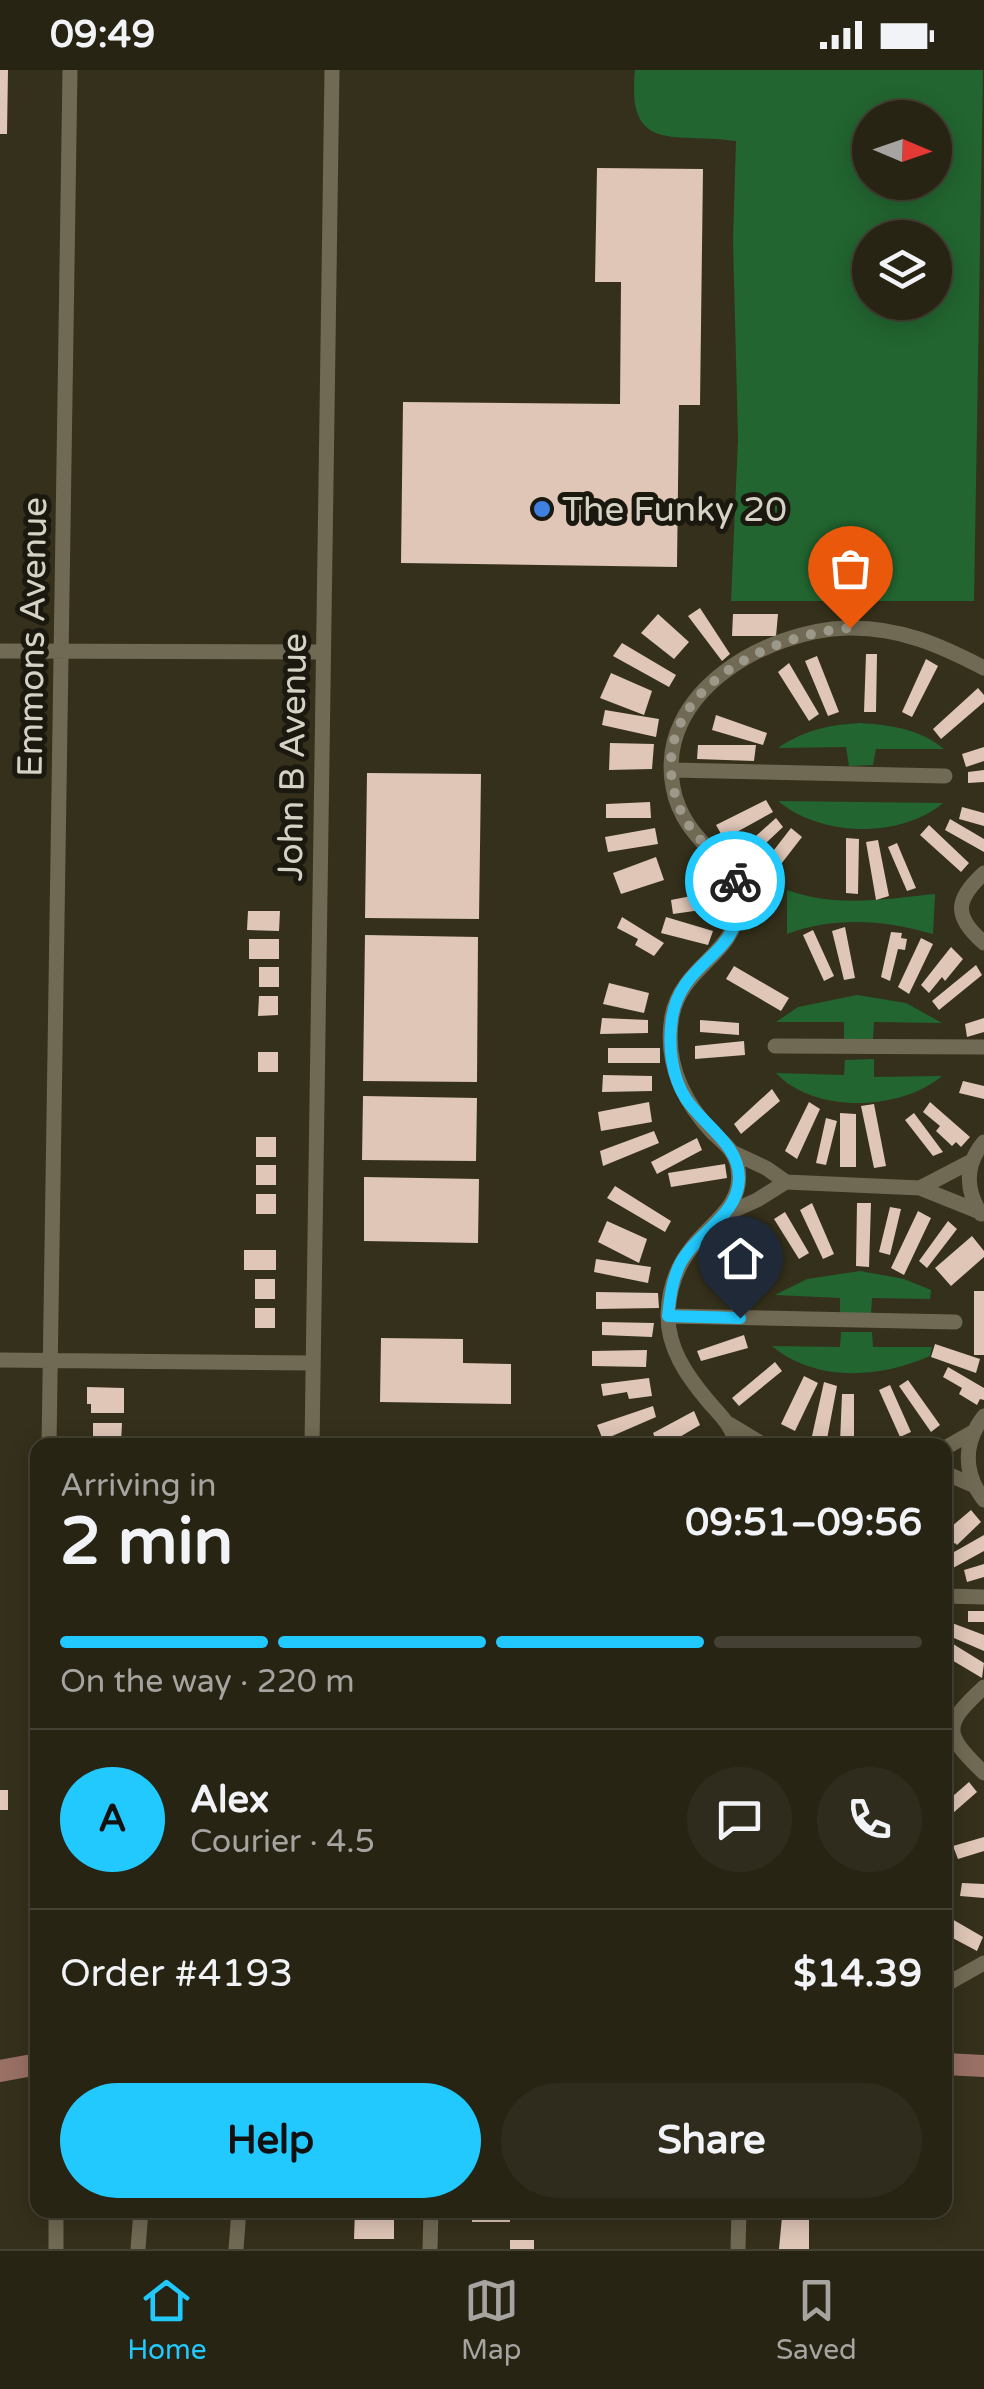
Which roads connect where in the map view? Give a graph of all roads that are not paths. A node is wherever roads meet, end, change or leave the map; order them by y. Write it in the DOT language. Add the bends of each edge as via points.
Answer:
graph roads {
  1 [pos="70,70"];
  2 [pos="332,70"];
  3 [pos="0,650"];
  4 [pos="62,650"];
  5 [pos="324,652"];
  6 [pos="984,668"];
  7 [pos="672,770"];
  8 [pos="945,776"];
  9 [pos="984,872"];
  10 [pos="984,943"];
  11 [pos="775,1046"];
  12 [pos="984,1047"];
  13 [pos="984,1142"];
  14 [pos="734,1154"];
  15 [pos="970,1162"];
  16 [pos="786,1182"];
  17 [pos="920,1188"];
  18 [pos="982,1215"];
  19 [pos="722,1216"];
  20 [pos="668,1316"];
  21 [pos="955,1322"];
  22 [pos="0,1360"];
  23 [pos="50,1361"];
  24 [pos="313,1363"];
  25 [pos="984,1416"];
  26 [pos="727,1422"];
  27 [pos="973,1432"];
  28 [pos="49,1438"];
  29 [pos="312,1438"];
  30 [pos="733,1438"];
  31 [pos="753,1438"];
  32 [pos="952,1444"];
  33 [pos="952,1476"];
  34 [pos="973,1484"];
  35 [pos="984,1500"];
  36 [pos="952,1596"];
  37 [pos="984,1597"];
  38 [pos="984,1687"];
  39 [pos="984,1772"];
  40 [pos="984,1962"];
  41 [pos="952,1982"];
  42 [pos="952,2064"];
  43 [pos="30,2065"];
  44 [pos="984,2066"];
  45 [pos="0,2071"];
  46 [pos="56,2218"];
  47 [pos="140,2218"];
  48 [pos="238,2218"];
  49 [pos="431,2218"];
  50 [pos="739,2218"];
  51 [pos="56,2249"];
  52 [pos="138,2249"];
  53 [pos="236,2249"];
  54 [pos="430,2249"];
  55 [pos="738,2249"];
  1 -- 4 [label="street, Emmons Avenue"];
  2 -- 5 [label="street, John B Avenue"];
  3 -- 4 [label="street"];
  4 -- 5 [label="street"];
  4 -- 23 [label="street, Emmons Avenue"];
  5 -- 24 [label="street, John B Avenue"];
  6 -- 7 [label="street" via="924,638 850,628 784,641 721,673 701,692 678,733"];
  7 -- 8 [label="street"];
  7 -- 14 [label="street" via="690,831 731,873 738,895 733,934 679,993 671,1054 684,1098"];
  9 -- 10 [label="street" via="962,900 961,915"];
  11 -- 12 [label="street"];
  13 -- 15 [label="street"];
  14 -- 16 [label="street"];
  14 -- 19 [label="street" via="737,1194"];
  15 -- 17 [label="street"];
  15 -- 18 [label="street" via="969,1185"];
  16 -- 17 [label="street"];
  16 -- 19 [label="street"];
  17 -- 18 [label="street"];
  19 -- 20 [label="street" via="680,1265"];
  20 -- 21 [label="street"];
  20 -- 26 [label="street" via="685,1371"];
  22 -- 23 [label="street"];
  23 -- 24 [label="street"];
  23 -- 28 [label="street, Emmons Avenue"];
  24 -- 29 [label="street, John B Avenue"];
  25 -- 27 [label="street"];
  26 -- 30 [label="street"];
  26 -- 31 [label="street"];
  27 -- 32 [label="street"];
  27 -- 34 [label="street"];
  33 -- 34 [label="street"];
  34 -- 35 [label="street"];
  36 -- 37 [label="street"];
  38 -- 39 [label="street" via="953,1722 960,1750"];
  40 -- 41 [label="street"];
  42 -- 44 [label="street"];
  43 -- 45 [label="street"];
  46 -- 51 [label="street"];
  47 -- 52 [label="street"];
  48 -- 53 [label="street"];
  49 -- 54 [label="street"];
  50 -- 55 [label="street"];
}
